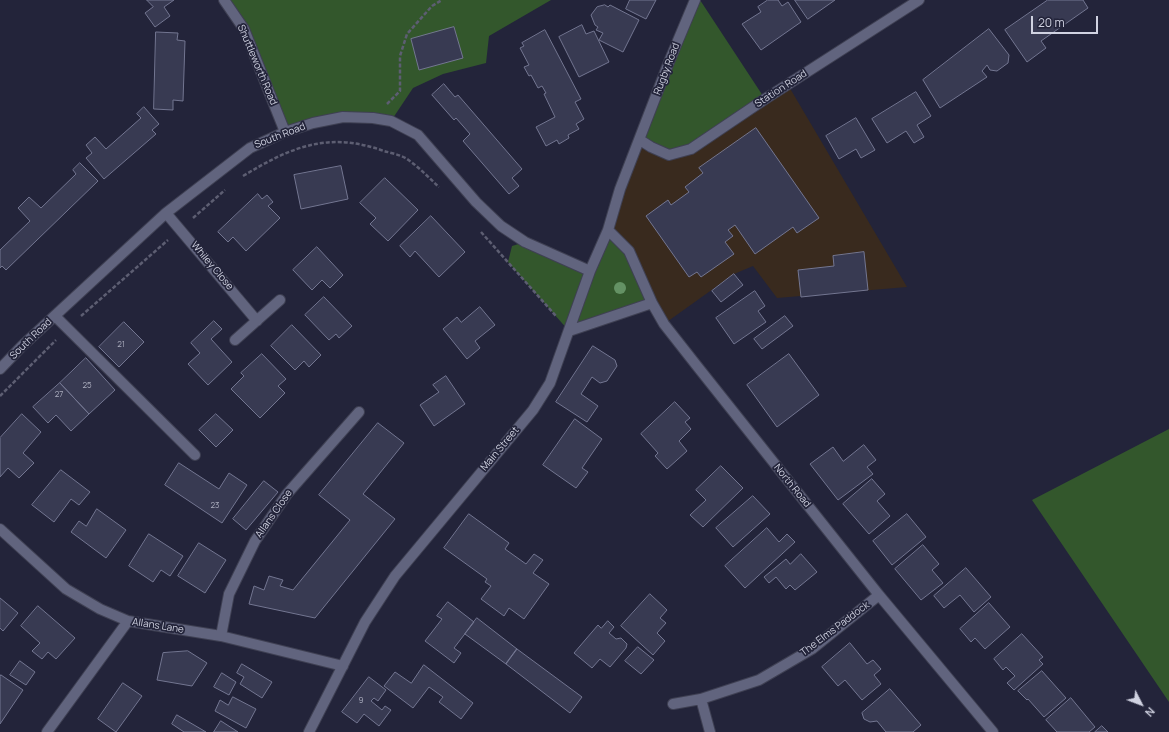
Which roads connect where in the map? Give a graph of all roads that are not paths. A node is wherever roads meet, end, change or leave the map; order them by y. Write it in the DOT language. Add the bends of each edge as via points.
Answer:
graph roads {
  1 [pos="224,0"];
  2 [pos="695,0"];
  3 [pos="919,0"];
  4 [pos="285,132"];
  5 [pos="640,140"];
  6 [pos="166,213"];
  7 [pos="608,230"];
  8 [pos="590,271"];
  9 [pos="280,300"];
  10 [pos="652,303"];
  11 [pos="55,316"];
  12 [pos="257,321"];
  13 [pos="569,331"];
  14 [pos="235,340"];
  15 [pos="0,369"];
  16 [pos="359,412"];
  17 [pos="195,455"];
  18 [pos="0,529"];
  19 [pos="879,595"];
  20 [pos="128,621"];
  21 [pos="221,636"];
  22 [pos="343,666"];
  23 [pos="701,699"];
  24 [pos="673,704"];
  25 [pos="47,732"];
  26 [pos="309,732"];
  27 [pos="710,732"];
  28 [pos="993,732"];
  1 -- 4 [label="street, Shuttleworth Road" via="244,29"];
  2 -- 5 [label="street, Rugby Road"];
  3 -- 5 [label="street, Station Road" via="691,149 669,155"];
  4 -- 6 [label="street, South Road" via="250,148"];
  4 -- 8 [label="street, South Road" via="343,117 391,121 418,135 476,202 501,226 525,242"];
  5 -- 7 [label="street, Main Street" via="620,189"];
  6 -- 11 [label="street, South Road"];
  6 -- 12 [label="street, Whiley Close"];
  7 -- 8 [label="street, Main Street"];
  7 -- 10 [label="street, North Road" via="629,251"];
  8 -- 13 [label="street, Main Street"];
  9 -- 12 [label="street"];
  10 -- 13 [label="street"];
  10 -- 19 [label="street, North Road" via="664,324"];
  11 -- 15 [label="street, South Road"];
  11 -- 17 [label="street"];
  12 -- 14 [label="street"];
  13 -- 22 [label="street, Main Street" via="550,383 533,410 395,576 364,622"];
  16 -- 21 [label="street, Allans Close" via="287,494 255,540 229,594"];
  18 -- 20 [label="street, Allans Lane" via="66,589 100,609"];
  19 -- 23 [label="street, The Elms Paddock" via="812,649 759,680"];
  19 -- 28 [label="street, North Road"];
  20 -- 21 [label="street, Allans Lane"];
  20 -- 25 [label="street"];
  21 -- 22 [label="street, Allans Lane"];
  22 -- 26 [label="street, Main Street"];
  23 -- 24 [label="street, The Elms Paddock"];
  23 -- 27 [label="street"];
}
